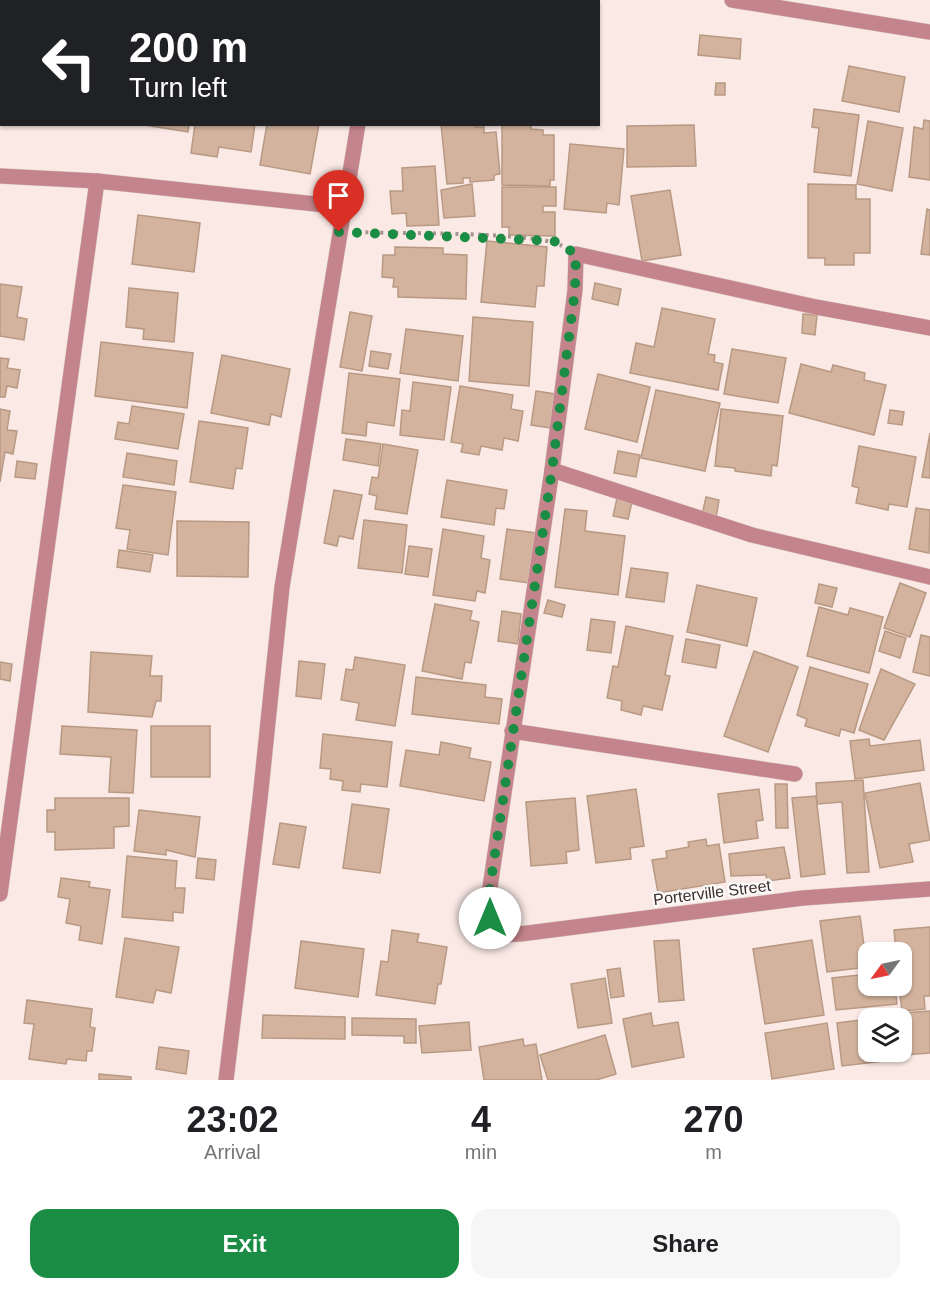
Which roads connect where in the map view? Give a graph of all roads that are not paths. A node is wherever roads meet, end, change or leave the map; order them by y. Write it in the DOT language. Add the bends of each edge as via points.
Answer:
graph roads {
  1 [pos="732,0"];
  2 [pos="930,32"];
  3 [pos="358,126"];
  4 [pos="0,176"];
  5 [pos="97,181"];
  6 [pos="344,207"];
  7 [pos="930,328"];
  8 [pos="552,470"];
  9 [pos="930,577"];
  10 [pos="512,731"];
  11 [pos="795,774"];
  12 [pos="930,889"];
  13 [pos="0,894"];
  14 [pos="226,1080"];
  1 -- 2 [label="street"];
  3 -- 6 [label="street"];
  4 -- 5 [label="street"];
  5 -- 6 [label="street"];
  5 -- 13 [label="street"];
  6 -- 14 [label="street" via="282,587"];
  7 -- 8 [label="street" via="576,254"];
  8 -- 9 [label="street" via="752,535"];
  8 -- 10 [label="street"];
  10 -- 11 [label="street"];
  10 -- 12 [label="street, Porterville Street" via="489,894 490,918 498,935 803,898"];
}
